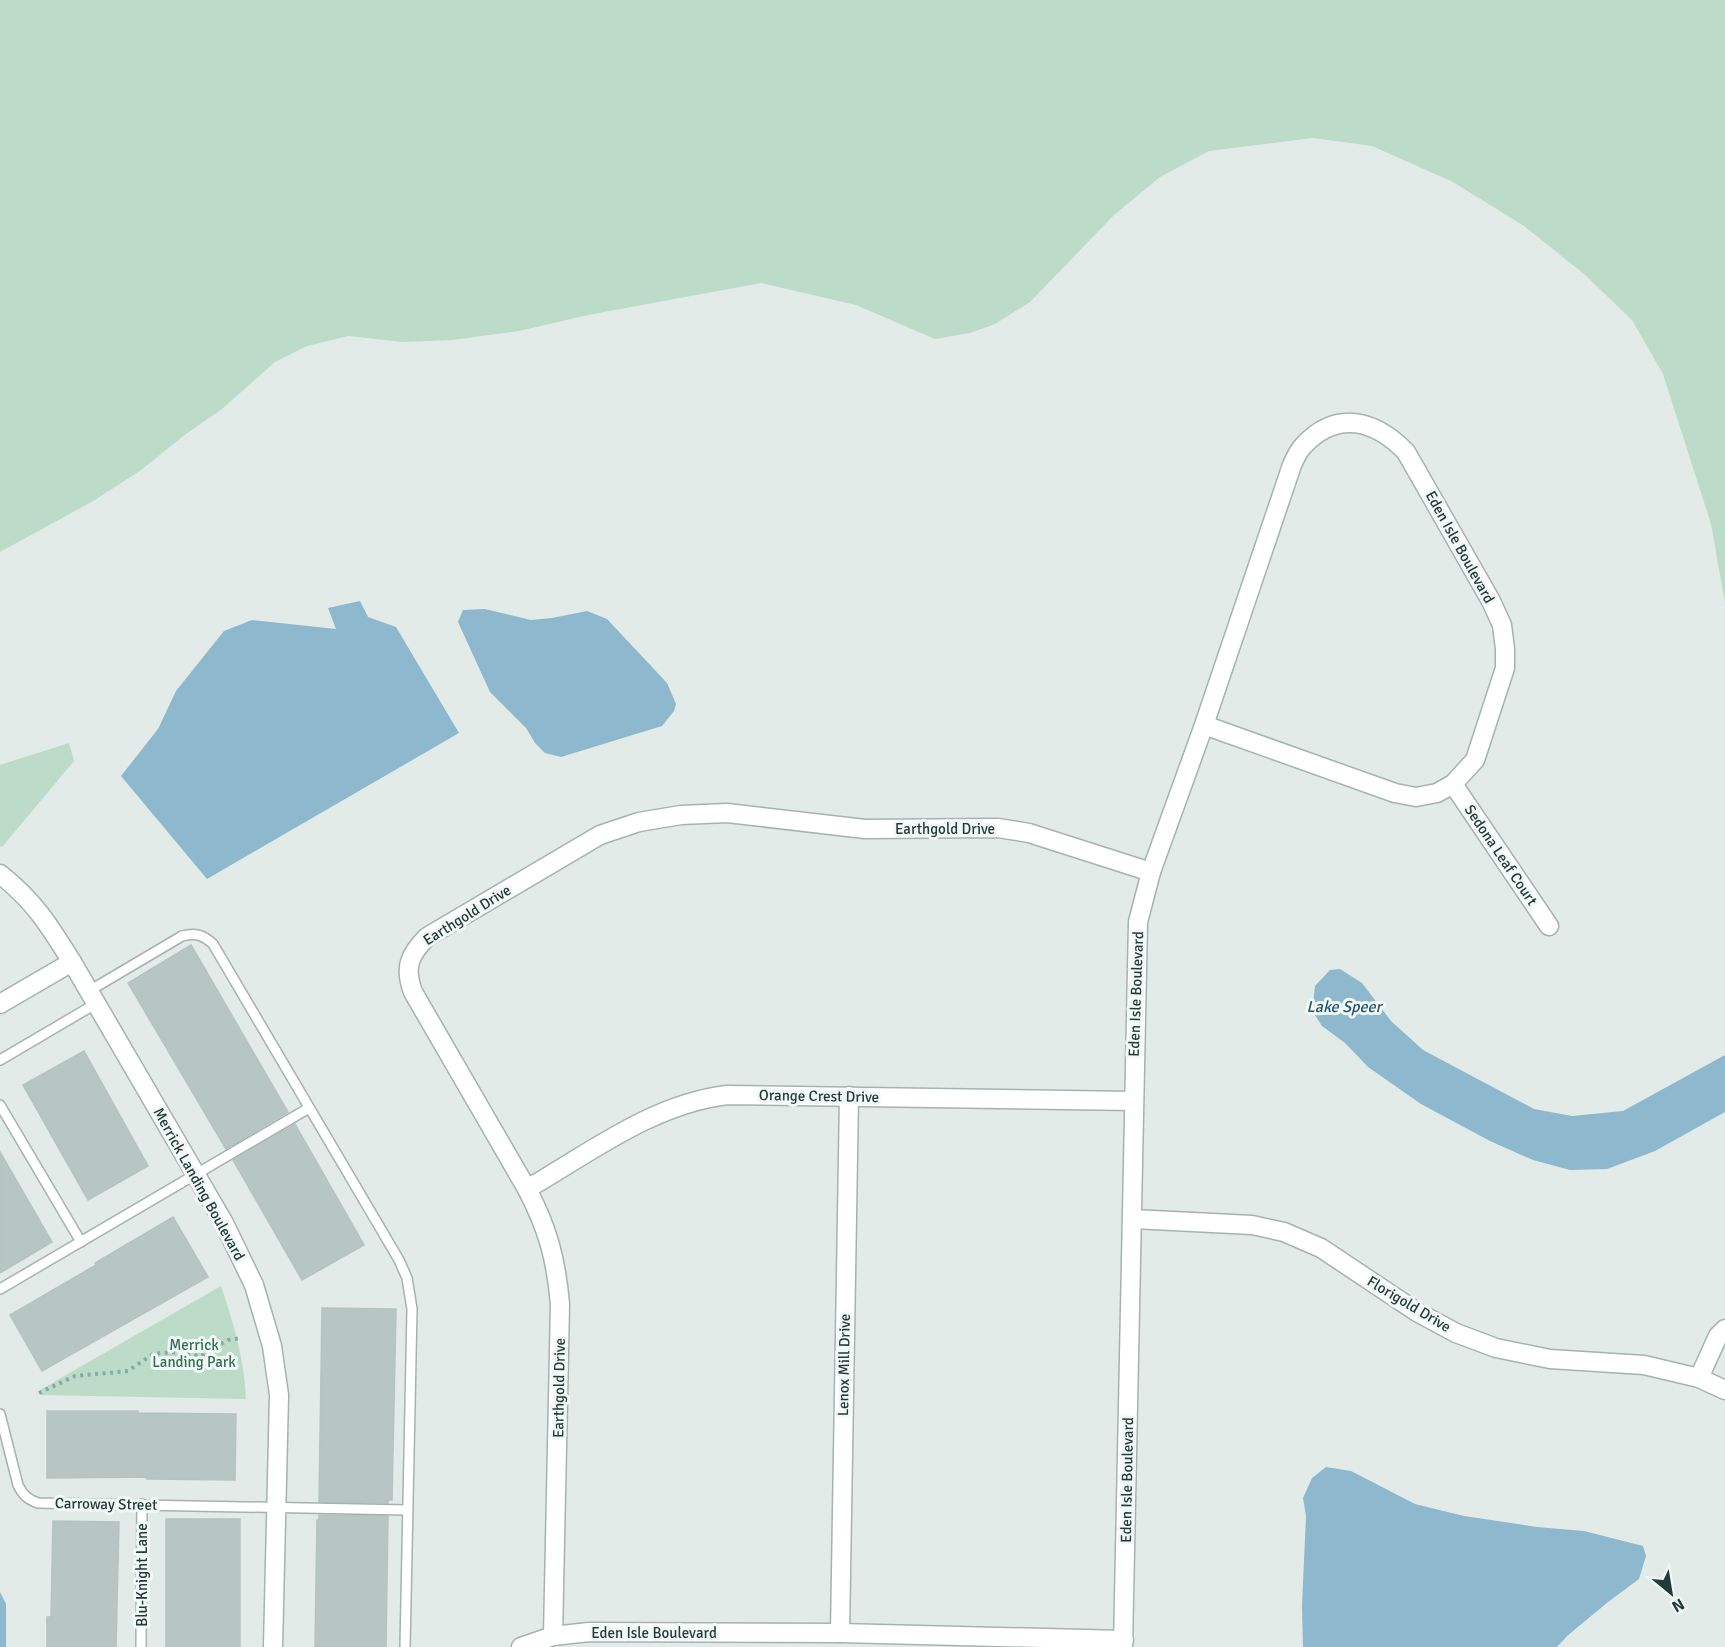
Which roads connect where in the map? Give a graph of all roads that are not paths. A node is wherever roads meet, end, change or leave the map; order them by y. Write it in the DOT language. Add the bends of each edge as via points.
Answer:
graph roads {
  1 [pos="1204,725"];
  2 [pos="1453,784"];
  3 [pos="1151,872"];
  4 [pos="0,874"];
  5 [pos="1549,926"];
  6 [pos="72,962"];
  7 [pos="93,997"];
  8 [pos="0,1004"];
  9 [pos="0,1060"];
  10 [pos="849,1096"];
  11 [pos="1133,1101"];
  12 [pos="0,1105"];
  13 [pos="309,1108"];
  14 [pos="195,1174"];
  15 [pos="527,1189"];
  16 [pos="1133,1219"];
  17 [pos="81,1242"];
  18 [pos="0,1289"];
  19 [pos="1725,1329"];
  20 [pos="1699,1378"];
  21 [pos="1725,1390"];
  22 [pos="0,1414"];
  23 [pos="142,1504"];
  24 [pos="276,1507"];
  25 [pos="407,1510"];
  26 [pos="840,1634"];
  27 [pos="554,1636"];
  28 [pos="955,1641"];
  29 [pos="1124,1644"];
  30 [pos="141,1647"];
  31 [pos="273,1647"];
  32 [pos="405,1647"];
  33 [pos="521,1647"];
  1 -- 2 [label="street, Eden Isle Boulevard" via="1395,793 1416,797 1437,793"];
  1 -- 2 [label="street, Eden Isle Boulevard" via="1292,465 1303,446 1332,426 1372,426 1393,438 1406,452 1502,624 1505,668 1475,759"];
  1 -- 3 [label="street, Eden Isle Boulevard"];
  2 -- 5 [label="street, Sedona Leaf Court"];
  3 -- 11 [label="street, Eden Isle Boulevard" via="1138,922"];
  3 -- 15 [label="street, Earthgold Drive" via="998,828 865,830 727,813 639,822 600,835 427,937 416,948 409,964 413,992"];
  4 -- 6 [label="street, Merrick Landing Boulevard" via="24,893"];
  6 -- 7 [label="street, Merrick Landing Boulevard"];
  6 -- 8 [label="street"];
  7 -- 9 [label="lane"];
  7 -- 13 [label="lane" via="182,936 205,936"];
  7 -- 14 [label="street, Merrick Landing Boulevard"];
  10 -- 11 [label="street, Orange Crest Drive"];
  10 -- 15 [label="street, Orange Crest Drive" via="702,1098 650,1118"];
  10 -- 26 [label="street, Lenox Mill Drive"];
  11 -- 16 [label="street, Eden Isle Boulevard"];
  12 -- 17 [label="lane"];
  13 -- 14 [label="lane"];
  13 -- 25 [label="lane" via="399,1260 410,1291"];
  14 -- 17 [label="lane"];
  14 -- 24 [label="street, Merrick Landing Boulevard" via="254,1285 272,1346 279,1395"];
  15 -- 27 [label="street, Earthgold Drive" via="551,1244 560,1304"];
  16 -- 20 [label="street, Florigold Drive" via="1252,1225 1284,1232 1321,1248 1416,1312 1496,1348 1550,1359 1644,1365"];
  16 -- 29 [label="street, Eden Isle Boulevard"];
  17 -- 18 [label="lane"];
  19 -- 20 [label="street"];
  20 -- 21 [label="street, Florigold Drive"];
  22 -- 23 [label="lane, Carroway Street" via="18,1485 28,1499 38,1503"];
  23 -- 24 [label="lane, Carroway Street"];
  23 -- 30 [label="lane, Blu-Knight Lane"];
  24 -- 25 [label="lane, Carroway Street"];
  24 -- 31 [label="street, Merrick Landing Boulevard"];
  25 -- 32 [label="lane"];
  26 -- 27 [label="street, Eden Isle Boulevard" via="589,1632"];
  26 -- 28 [label="street, Eden Isle Boulevard"];
  27 -- 33 [label="street, Eden Isle Boulevard"];
  28 -- 29 [label="street, Eden Isle Boulevard"];
}
